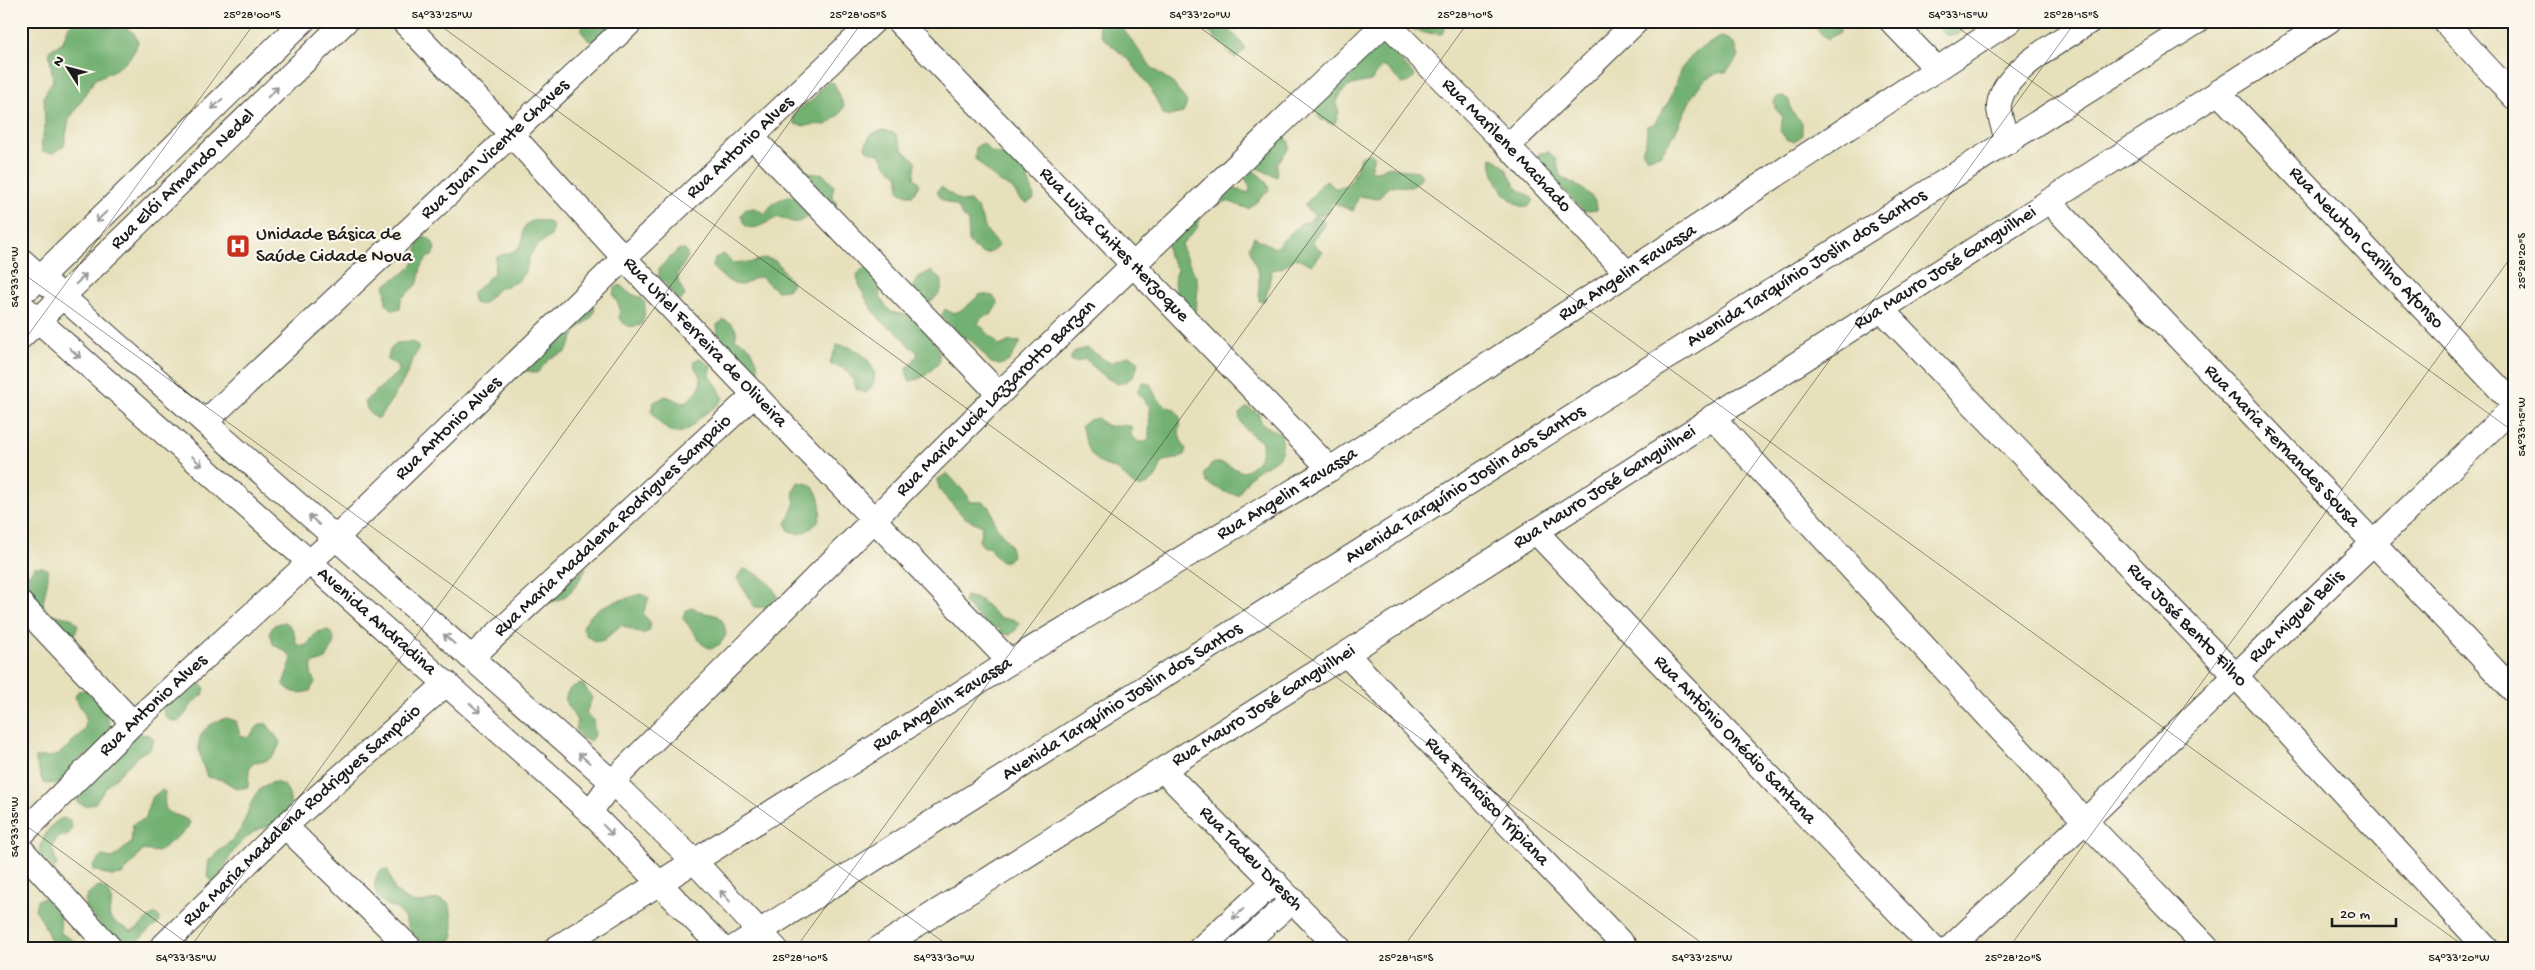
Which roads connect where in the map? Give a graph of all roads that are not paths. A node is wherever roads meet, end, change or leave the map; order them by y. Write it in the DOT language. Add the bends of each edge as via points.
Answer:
graph roads {
  1 [pos="302,21"];
  2 [pos="346,21"];
  3 [pos="402,21"];
  4 [pos="632,21"];
  5 [pos="874,21"];
  6 [pos="898,21"];
  7 [pos="1637,21"];
  8 [pos="1891,21"];
  9 [pos="2010,21"];
  10 [pos="2090,21"];
  11 [pos="2198,21"];
  12 [pos="2329,21"];
  13 [pos="2444,21"];
  14 [pos="1386,22"];
  15 [pos="1937,69"];
  16 [pos="2218,92"];
  17 [pos="2514,97"];
  18 [pos="512,135"];
  19 [pos="752,137"];
  20 [pos="2008,142"];
  21 [pos="1508,146"];
  22 [pos="2049,201"];
  23 [pos="624,258"];
  24 [pos="21,260"];
  25 [pos="1134,266"];
  26 [pos="1626,272"];
  27 [pos="40,277"];
  28 [pos="21,295"];
  29 [pos="63,296"];
  30 [pos="21,305"];
  31 [pos="1881,308"];
  32 [pos="39,320"];
  33 [pos="21,337"];
  34 [pos="755,394"];
  35 [pos="999,394"];
  36 [pos="2514,405"];
  37 [pos="1712,417"];
  38 [pos="205,422"];
  39 [pos="1330,468"];
  40 [pos="873,518"];
  41 [pos="1535,531"];
  42 [pos="335,539"];
  43 [pos="2373,542"];
  44 [pos="310,561"];
  45 [pos="21,604"];
  46 [pos="1346,654"];
  47 [pos="471,658"];
  48 [pos="1010,662"];
  49 [pos="2236,676"];
  50 [pos="447,683"];
  51 [pos="2514,691"];
  52 [pos="133,723"];
  53 [pos="1163,770"];
  54 [pos="612,782"];
  55 [pos="590,812"];
  56 [pos="2085,821"];
  57 [pos="285,826"];
  58 [pos="21,835"];
  59 [pos="21,849"];
  60 [pos="693,860"];
  61 [pos="1275,881"];
  62 [pos="659,882"];
  63 [pos="1293,900"];
  64 [pos="758,932"];
  65 [pos="112,949"];
  66 [pos="160,949"];
  67 [pos="411,949"];
  68 [pos="555,949"];
  69 [pos="723,949"];
  70 [pos="732,949"];
  71 [pos="776,949"];
  72 [pos="878,949"];
  73 [pos="1200,949"];
  74 [pos="1238,949"];
  75 [pos="1340,949"];
  76 [pos="1627,949"];
  77 [pos="1934,949"];
  78 [pos="1949,949"];
  79 [pos="2208,949"];
  80 [pos="2487,949"];
  1 -- 27 [label="street, Rua Elói Armando Nedel, one-way"];
  29 -- 2 [label="street, Rua Elói Armando Nedel, one-way"];
  3 -- 18 [label="street, Rua Uriel Ferreira de Oliveira"];
  4 -- 18 [label="street, Rua Juan Vicente Chaves"];
  5 -- 19 [label="street, Rua Antonio Alves"];
  6 -- 25 [label="street, Rua Luiza Chites Herzoque"];
  7 -- 21 [label="street"];
  8 -- 15 [label="street"];
  9 -- 15 [label="street, Rua Angelin Favassa"];
  10 -- 20 [label="street" via="2021,69 2005,86 1998,106"];
  11 -- 20 [label="street, Avenida Tarquínio Joslin dos Santos"];
  12 -- 16 [label="street, Rua Mauro José Ganguilhei"];
  13 -- 17 [label="street"];
  14 -- 21 [label="street, Rua Marilene Machado"];
  14 -- 25 [label="street, Rua Maria Lucia Lazzarotto Barzan"];
  15 -- 26 [label="street, Rua Angelin Favassa"];
  16 -- 22 [label="street, Rua Mauro José Ganguilhei"];
  16 -- 36 [label="street, Rua Newton Carilho Afonso"];
  18 -- 23 [label="street, Rua Uriel Ferreira de Oliveira"];
  18 -- 38 [label="street, Rua Juan Vicente Chaves"];
  19 -- 23 [label="street, Rua Antonio Alves"];
  19 -- 35 [label="street"];
  20 -- 64 [label="street, Avenida Tarquínio Joslin dos Santos"];
  21 -- 26 [label="street, Rua Marilene Machado"];
  22 -- 31 [label="street, Rua Mauro José Ganguilhei"];
  22 -- 43 [label="street, Rua Maria Fernandes Sousa"];
  23 -- 34 [label="street, Rua Uriel Ferreira de Oliveira"];
  23 -- 42 [label="street, Rua Antonio Alves"];
  24 -- 27 [label="street"];
  25 -- 35 [label="street, Rua Maria Lucia Lazzarotto Barzan"];
  25 -- 39 [label="street, Rua Luiza Chites Herzoque"];
  26 -- 39 [label="street, Rua Angelin Favassa"];
  27 -- 28 [label="street, Rua Elói Armando Nedel"];
  27 -- 29 [label="street"];
  29 -- 32 [label="street, Rua Elói Armando Nedel"];
  29 -- 38 [label="street"];
  30 -- 32 [label="street, Avenida Andradina"];
  31 -- 37 [label="street, Rua Mauro José Ganguilhei"];
  31 -- 49 [label="street, Rua José Bento Filho"];
  32 -- 33 [label="street, Rua Elói Armando Nedel"];
  32 -- 44 [label="street, Avenida Andradina, one-way"];
  34 -- 40 [label="street, Rua Uriel Ferreira de Oliveira"];
  34 -- 47 [label="street, Rua Maria Madalena Rodrigues Sampaio"];
  35 -- 40 [label="street, Rua Maria Lucia Lazzarotto Barzan"];
  36 -- 43 [label="street, Rua Miguel Belis"];
  37 -- 41 [label="street, Rua Mauro José Ganguilhei"];
  37 -- 56 [label="street"];
  42 -- 38 [label="street, one-way"];
  39 -- 48 [label="street, Rua Angelin Favassa"];
  40 -- 48 [label="street, Rua Uriel Ferreira de Oliveira"];
  40 -- 54 [label="street, Rua Maria Lucia Lazzarotto Barzan"];
  41 -- 46 [label="street, Rua Mauro José Ganguilhei"];
  41 -- 77 [label="street, Rua Antônio Onédio Santana"];
  42 -- 44 [label="street, Rua Antonio Alves"];
  47 -- 42 [label="street, one-way"];
  43 -- 49 [label="street, Rua Miguel Belis"];
  43 -- 51 [label="street, Rua Maria Fernandes Sousa"];
  44 -- 50 [label="street, Avenida Andradina"];
  44 -- 52 [label="street, Rua Antonio Alves"];
  45 -- 52 [label="street"];
  46 -- 53 [label="street, Rua Mauro José Ganguilhei"];
  46 -- 76 [label="street, Rua Francisco Tripiana"];
  54 -- 47 [label="street, one-way"];
  48 -- 60 [label="street, Rua Angelin Favassa"];
  49 -- 56 [label="street, Rua Miguel Belis"];
  49 -- 80 [label="street, Rua José Bento Filho"];
  50 -- 55 [label="street, Avenida Andradina, one-way"];
  50 -- 57 [label="street, Rua Maria Madalena Rodrigues Sampaio"];
  52 -- 58 [label="street, Rua Antonio Alves"];
  53 -- 61 [label="street, Rua Tadeu Dresch"];
  53 -- 72 [label="street, Rua Mauro José Ganguilhei"];
  54 -- 55 [label="street, Rua Maria Lucia Lazzarotto Barzan"];
  54 -- 60 [label="street"];
  55 -- 62 [label="street, Avenida Andradina, one-way"];
  56 -- 78 [label="street, Rua Miguel Belis"];
  56 -- 79 [label="street"];
  57 -- 66 [label="street, Rua Maria Madalena Rodrigues Sampaio"];
  57 -- 67 [label="street"];
  59 -- 65 [label="street"];
  60 -- 62 [label="street, Rua Angelin Favassa"];
  64 -- 60 [label="street, one-way"];
  61 -- 63 [label="street, Rua Tadeu Dresch"];
  61 -- 73 [label="street, one-way"];
  62 -- 68 [label="street, Rua Angelin Favassa"];
  62 -- 69 [label="street, Avenida Andradina"];
  63 -- 74 [label="street"];
  63 -- 75 [label="street, Rua Tadeu Dresch"];
  64 -- 70 [label="street, Avenida Tarquínio Joslin dos Santos"];
  64 -- 71 [label="street"];
}
